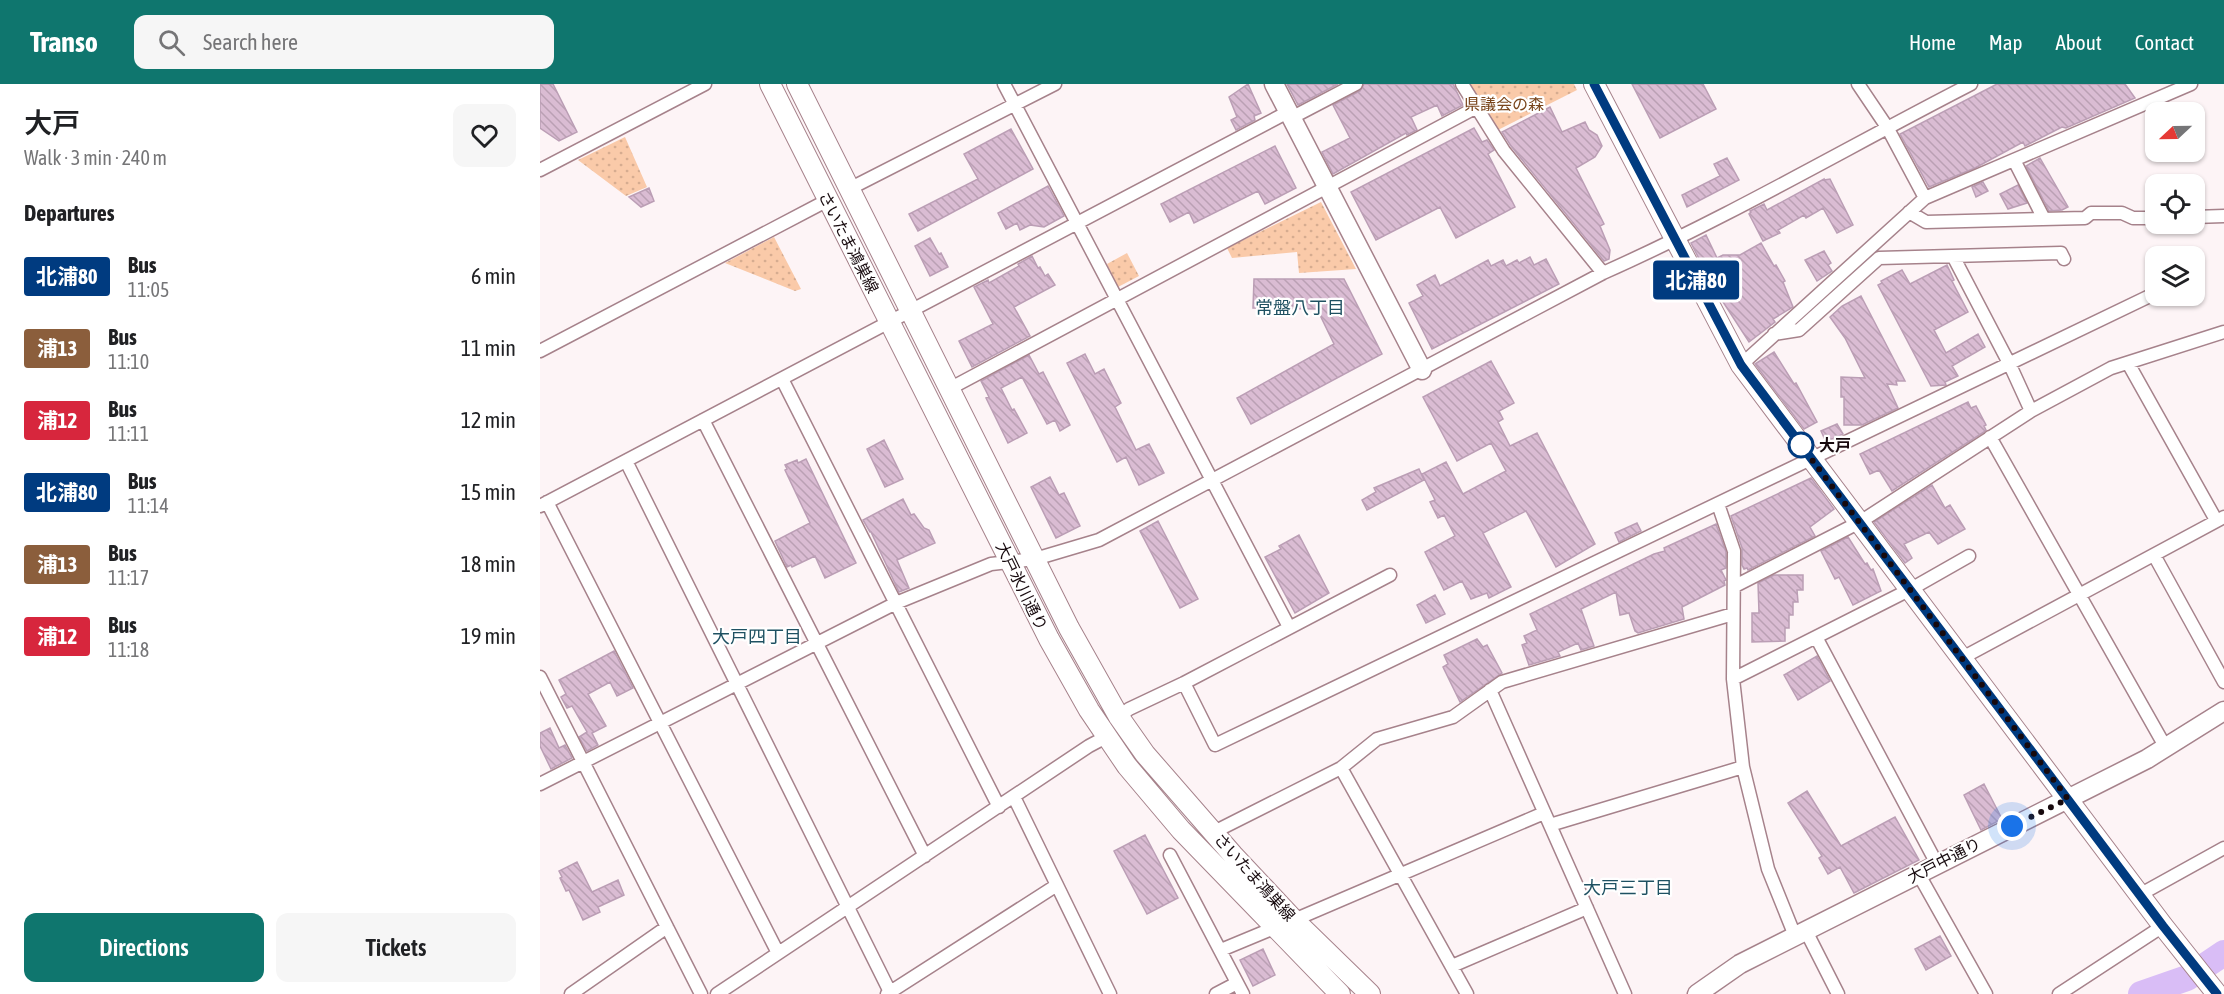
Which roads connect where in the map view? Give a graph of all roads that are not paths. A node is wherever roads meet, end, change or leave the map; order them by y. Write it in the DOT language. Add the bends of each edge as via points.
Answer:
graph roads {
  1 [pos="705,84"];
  2 [pos="770,84"];
  3 [pos="797,84"];
  4 [pos="1004,84"];
  5 [pos="1055,84"];
  6 [pos="1274,84"];
  7 [pos="1356,84"];
  8 [pos="1462,84"];
  9 [pos="1594,84"];
  10 [pos="1858,84"];
  11 [pos="1971,84"];
  12 [pos="2192,84"];
  13 [pos="1015,105"];
  14 [pos="1475,108"];
  15 [pos="1290,115"];
  16 [pos="1887,127"];
  17 [pos="2014,160"];
  18 [pos="540,170"];
  19 [pos="1328,187"];
  20 [pos="849,189"];
  21 [pos="1925,198"];
  22 [pos="828,200"];
  23 [pos="1909,212"];
  24 [pos="2224,216"];
  25 [pos="2205,217"];
  26 [pos="2145,218"];
  27 [pos="2044,219"];
  28 [pos="1077,223"];
  29 [pos="1676,241"];
  30 [pos="1953,256"];
  31 [pos="2064,260"];
  32 [pos="1603,273"];
  33 [pos="1117,297"];
  34 [pos="2145,298"];
  35 [pos="910,312"];
  36 [pos="891,322"];
  37 [pos="2224,332"];
  38 [pos="1774,334"];
  39 [pos="540,351"];
  40 [pos="2128,363"];
  41 [pos="2010,364"];
  42 [pos="1741,365"];
  43 [pos="1422,369"];
  44 [pos="782,379"];
  45 [pos="949,389"];
  46 [pos="929,399"];
  47 [pos="2031,411"];
  48 [pos="704,420"];
  49 [pos="1990,437"];
  50 [pos="1811,458"];
  51 [pos="626,461"];
  52 [pos="1212,480"];
  53 [pos="544,504"];
  54 [pos="1718,504"];
  55 [pos="2220,519"];
  56 [pos="1860,522"];
  57 [pos="1969,555"];
  58 [pos="2154,555"];
  59 [pos="1035,559"];
  60 [pos="1010,562"];
  61 [pos="1390,575"];
  62 [pos="1735,586"];
  63 [pos="1911,589"];
  64 [pos="2081,596"];
  65 [pos="896,603"];
  66 [pos="1733,614"];
  67 [pos="1289,627"];
  68 [pos="1816,637"];
  69 [pos="817,644"];
  70 [pos="1962,658"];
  71 [pos="540,677"];
  72 [pos="1733,679"];
  73 [pos="1184,682"];
  74 [pos="2224,682"];
  75 [pos="737,684"];
  76 [pos="1490,690"];
  77 [pos="2224,711"];
  78 [pos="1119,717"];
  79 [pos="660,723"];
  80 [pos="1106,737"];
  81 [pos="2166,748"];
  82 [pos="1145,754"];
  83 [pos="583,762"];
  84 [pos="1127,766"];
  85 [pos="1743,767"];
  86 [pos="1341,768"];
  87 [pos="540,784"];
  88 [pos="1014,797"];
  89 [pos="2068,799"];
  90 [pos="999,807"];
  91 [pos="1544,813"];
  92 [pos="1550,825"];
  93 [pos="1214,832"];
  94 [pos="2224,848"];
  95 [pos="1170,855"];
  96 [pos="925,856"];
  97 [pos="1937,864"];
  98 [pos="1918,873"];
  99 [pos="1400,874"];
  100 [pos="1057,885"];
  101 [pos="2141,894"];
  102 [pos="847,907"];
  103 [pos="1587,908"];
  104 [pos="1293,920"];
  105 [pos="2163,926"];
  106 [pos="667,927"];
  107 [pos="1274,928"];
  108 [pos="1800,934"];
  109 [pos="1221,950"];
  110 [pos="777,953"];
  111 [pos="1452,966"];
  112 [pos="1240,988"];
  113 [pos="889,993"];
  114 [pos="571,994"];
  115 [pos="702,994"];
  116 [pos="717,994"];
  117 [pos="1110,994"];
  118 [pos="1216,994"];
  119 [pos="1340,994"];
  120 [pos="1370,994"];
  121 [pos="1467,994"];
  122 [pos="1625,994"];
  123 [pos="1697,994"];
  124 [pos="1838,994"];
  125 [pos="1986,994"];
  126 [pos="2059,994"];
  127 [pos="2217,994"];
  1 -- 18 [label="street"];
  2 -- 22 [label="main road, さいたま鴻巣線"];
  3 -- 20 [label="main road, さいたま鴻巣線"];
  4 -- 13 [label="street"];
  5 -- 13 [label="street"];
  6 -- 15 [label="street"];
  7 -- 15 [label="street"];
  8 -- 14 [label="street"];
  9 -- 29 [label="main road"];
  10 -- 16 [label="street"];
  11 -- 16 [label="street"];
  12 -- 17 [label="street"];
  13 -- 20 [label="street"];
  13 -- 28 [label="street"];
  14 -- 19 [label="street"];
  14 -- 32 [label="street" via="1504,151"];
  15 -- 19 [label="street"];
  15 -- 28 [label="street"];
  16 -- 21 [label="street"];
  16 -- 29 [label="street"];
  17 -- 21 [label="street"];
  17 -- 27 [label="street"];
  19 -- 33 [label="street"];
  19 -- 43 [label="street"];
  20 -- 35 [label="main road, さいたま鴻巣線"];
  21 -- 23 [label="street"];
  22 -- 36 [label="main road, さいたま鴻巣線"];
  22 -- 39 [label="street"];
  23 -- 27 [label="street" via="1926,222"];
  23 -- 38 [label="street"];
  24 -- 25 [label="street"];
  26 -- 27 [label="street" via="2091,213 2085,218"];
  28 -- 33 [label="street"];
  28 -- 35 [label="street"];
  29 -- 32 [label="street"];
  29 -- 42 [label="main road"];
  30 -- 31 [label="street" via="2061,253"];
  30 -- 38 [label="street" via="1879,258 1798,330"];
  30 -- 41 [label="street"];
  32 -- 43 [label="street"];
  33 -- 45 [label="street"];
  33 -- 52 [label="street"];
  34 -- 41 [label="street"];
  35 -- 36 [label="street"];
  35 -- 45 [label="main road, さいたま鴻巣線"];
  36 -- 44 [label="street"];
  36 -- 46 [label="main road, さいたま鴻巣線"];
  37 -- 40 [label="street"];
  38 -- 42 [label="street"];
  40 -- 47 [label="street" via="2111,368"];
  40 -- 55 [label="street"];
  41 -- 47 [label="street"];
  41 -- 50 [label="street"];
  42 -- 50 [label="main road"];
  43 -- 52 [label="street"];
  44 -- 48 [label="street"];
  44 -- 65 [label="street"];
  45 -- 59 [label="main road, 大戸氷川通り"];
  46 -- 60 [label="main road, 大戸氷川通り"];
  47 -- 49 [label="street"];
  48 -- 51 [label="street"];
  48 -- 69 [label="street"];
  49 -- 56 [label="street"];
  49 -- 64 [label="street"];
  50 -- 54 [label="street"];
  50 -- 56 [label="main road"];
  51 -- 53 [label="street"];
  51 -- 75 [label="street"];
  52 -- 59 [label="street" via="1099,540"];
  52 -- 67 [label="street"];
  53 -- 79 [label="street"];
  54 -- 62 [label="street" via="1734,551"];
  54 -- 73 [label="street" via="1215,746"];
  55 -- 58 [label="street"];
  56 -- 62 [label="street"];
  56 -- 63 [label="main road"];
  57 -- 63 [label="street"];
  58 -- 64 [label="street"];
  58 -- 74 [label="street"];
  59 -- 60 [label="street"];
  59 -- 78 [label="main road, 大戸氷川通り"];
  60 -- 65 [label="street" via="990,564"];
  60 -- 80 [label="main road, 大戸氷川通り" via="1068,675"];
  61 -- 67 [label="street"];
  62 -- 66 [label="street"];
  63 -- 68 [label="street"];
  63 -- 70 [label="main road"];
  64 -- 70 [label="street"];
  64 -- 81 [label="street"];
  65 -- 69 [label="street"];
  65 -- 90 [label="street"];
  66 -- 72 [label="street"];
  66 -- 76 [label="street" via="1502,682"];
  67 -- 73 [label="street"];
  68 -- 72 [label="street"];
  68 -- 97 [label="street"];
  69 -- 75 [label="street"];
  69 -- 96 [label="street"];
  70 -- 89 [label="main road"];
  71 -- 83 [label="street"];
  72 -- 85 [label="street"];
  73 -- 78 [label="street"];
  75 -- 79 [label="street"];
  75 -- 102 [label="street"];
  76 -- 86 [label="street" via="1453,717 1377,739"];
  76 -- 91 [label="street"];
  77 -- 81 [label="street, 大戸中通り"];
  78 -- 82 [label="main road, 大戸氷川通り"];
  79 -- 83 [label="street"];
  79 -- 110 [label="street"];
  80 -- 84 [label="main road, 大戸氷川通り"];
  80 -- 88 [label="street"];
  81 -- 89 [label="street, 大戸中通り"];
  82 -- 93 [label="main road, さいたま鴻巣線"];
  83 -- 87 [label="street"];
  83 -- 106 [label="street"];
  84 -- 107 [label="main road, さいたま鴻巣線" via="1181,830"];
  85 -- 92 [label="street"];
  85 -- 108 [label="street" via="1768,868"];
  86 -- 93 [label="street"];
  86 -- 99 [label="street"];
  88 -- 90 [label="street"];
  88 -- 100 [label="street"];
  89 -- 97 [label="street, 大戸中通り"];
  89 -- 101 [label="main road"];
  90 -- 96 [label="street"];
  91 -- 92 [label="street"];
  91 -- 99 [label="street"];
  92 -- 103 [label="street"];
  93 -- 104 [label="main road, さいたま鴻巣線"];
  94 -- 101 [label="street"];
  95 -- 109 [label="street"];
  96 -- 102 [label="street"];
  97 -- 98 [label="street, 大戸中通り"];
  98 -- 108 [label="street, 大戸中通り"];
  98 -- 125 [label="street"];
  99 -- 104 [label="street"];
  99 -- 111 [label="street"];
  100 -- 113 [label="street"];
  100 -- 117 [label="street"];
  101 -- 105 [label="main road"];
  102 -- 110 [label="street"];
  102 -- 113 [label="street"];
  103 -- 111 [label="street"];
  103 -- 122 [label="street"];
  104 -- 120 [label="main road, さいたま鴻巣線"];
  105 -- 126 [label="street"];
  105 -- 127 [label="main road"];
  106 -- 114 [label="street"];
  106 -- 115 [label="street"];
  107 -- 109 [label="street"];
  107 -- 119 [label="main road, さいたま鴻巣線"];
  108 -- 123 [label="street, 大戸中通り" via="1740,964"];
  108 -- 124 [label="street"];
  109 -- 112 [label="street"];
  110 -- 116 [label="street"];
  111 -- 121 [label="street"];
  112 -- 118 [label="street"];
}
